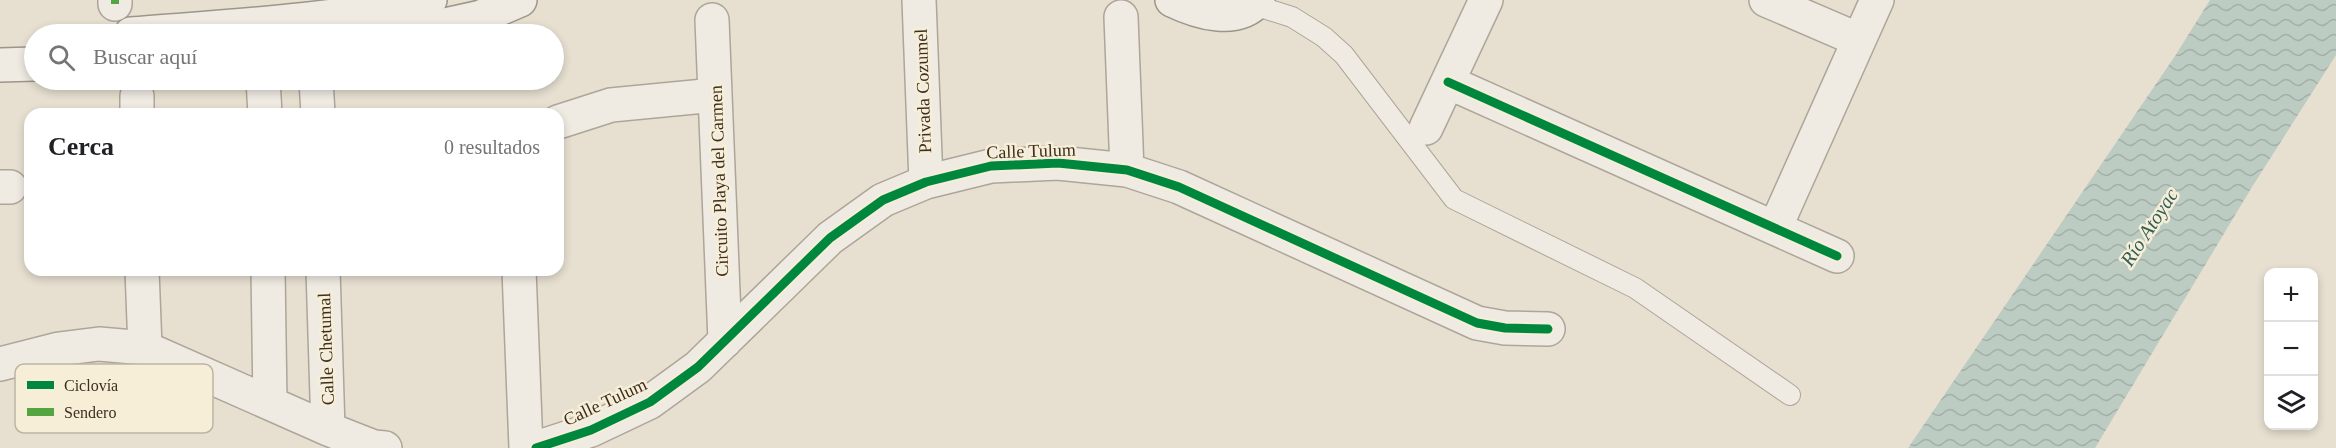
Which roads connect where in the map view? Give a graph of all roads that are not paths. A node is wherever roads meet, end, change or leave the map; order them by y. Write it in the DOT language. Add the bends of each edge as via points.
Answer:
graph roads {
  1 [pos="430,0"];
  2 [pos="520,0"];
  3 [pos="920,0"];
  4 [pos="1172,0"];
  5 [pos="1486,0"];
  6 [pos="1766,0"];
  7 [pos="1877,0"];
  8 [pos="1256,2"];
  9 [pos="1121,17"];
  10 [pos="712,20"];
  11 [pos="324,24"];
  12 [pos="449,24"];
  13 [pos="1859,40"];
  14 [pos="24,41"];
  15 [pos="0,42"];
  16 [pos="24,64"];
  17 [pos="0,65"];
  18 [pos="1448,82"];
  19 [pos="264,90"];
  20 [pos="317,90"];
  21 [pos="715,95"];
  22 [pos="265,108"];
  23 [pos="318,108"];
  24 [pos="564,120"];
  25 [pos="1426,129"];
  26 [pos="1127,170"];
  27 [pos="926,182"];
  28 [pos="1775,228"];
  29 [pos="1837,256"];
  30 [pos="142,276"];
  31 [pos="268,276"];
  32 [pos="323,276"];
  33 [pos="519,276"];
  34 [pos="1548,329"];
  35 [pos="725,342"];
  36 [pos="145,348"];
  37 [pos="0,364"];
  38 [pos="181,364"];
  39 [pos="213,378"];
  40 [pos="1790,394"];
  41 [pos="270,403"];
  42 [pos="328,429"];
  43 [pos="385,448"];
  44 [pos="526,448"];
  45 [pos="536,448"];
  1 -- 11 [label="street"];
  2 -- 12 [label="street" via="481,17"];
  3 -- 27 [label="street, Privada Cozumel"];
  4 -- 8 [label="street" via="1225,15 1241,12"];
  5 -- 18 [label="street"];
  6 -- 13 [label="street"];
  7 -- 13 [label="street"];
  8 -- 40 [label="lane" via="1292,17 1344,55 1454,199 1635,288"];
  9 -- 26 [label="street"];
  10 -- 21 [label="street, Circuito Playa del Carmen"];
  13 -- 28 [label="street"];
  14 -- 15 [label="street"];
  16 -- 17 [label="street"];
  18 -- 25 [label="street"];
  18 -- 28 [label="street"];
  19 -- 22 [label="street"];
  20 -- 23 [label="street"];
  21 -- 24 [label="street" via="611,105"];
  21 -- 35 [label="street, Circuito Playa del Carmen"];
  26 -- 27 [label="street, Calle Tulum" via="1058,163 990,166"];
  26 -- 34 [label="street, Calle Tulum" via="1179,187 1477,323"];
  27 -- 35 [label="street, Calle Tulum" via="883,201 830,238"];
  28 -- 29 [label="street"];
  30 -- 36 [label="street"];
  31 -- 41 [label="street"];
  32 -- 42 [label="street, Calle Chetumal"];
  33 -- 44 [label="street"];
  35 -- 45 [label="street, Calle Tulum" via="650,402 591,430"];
  36 -- 37 [label="street" via="99,344 59,349"];
  36 -- 38 [label="street"];
  39 -- 41 [label="street"];
  41 -- 42 [label="street"];
  42 -- 43 [label="street"];
}
